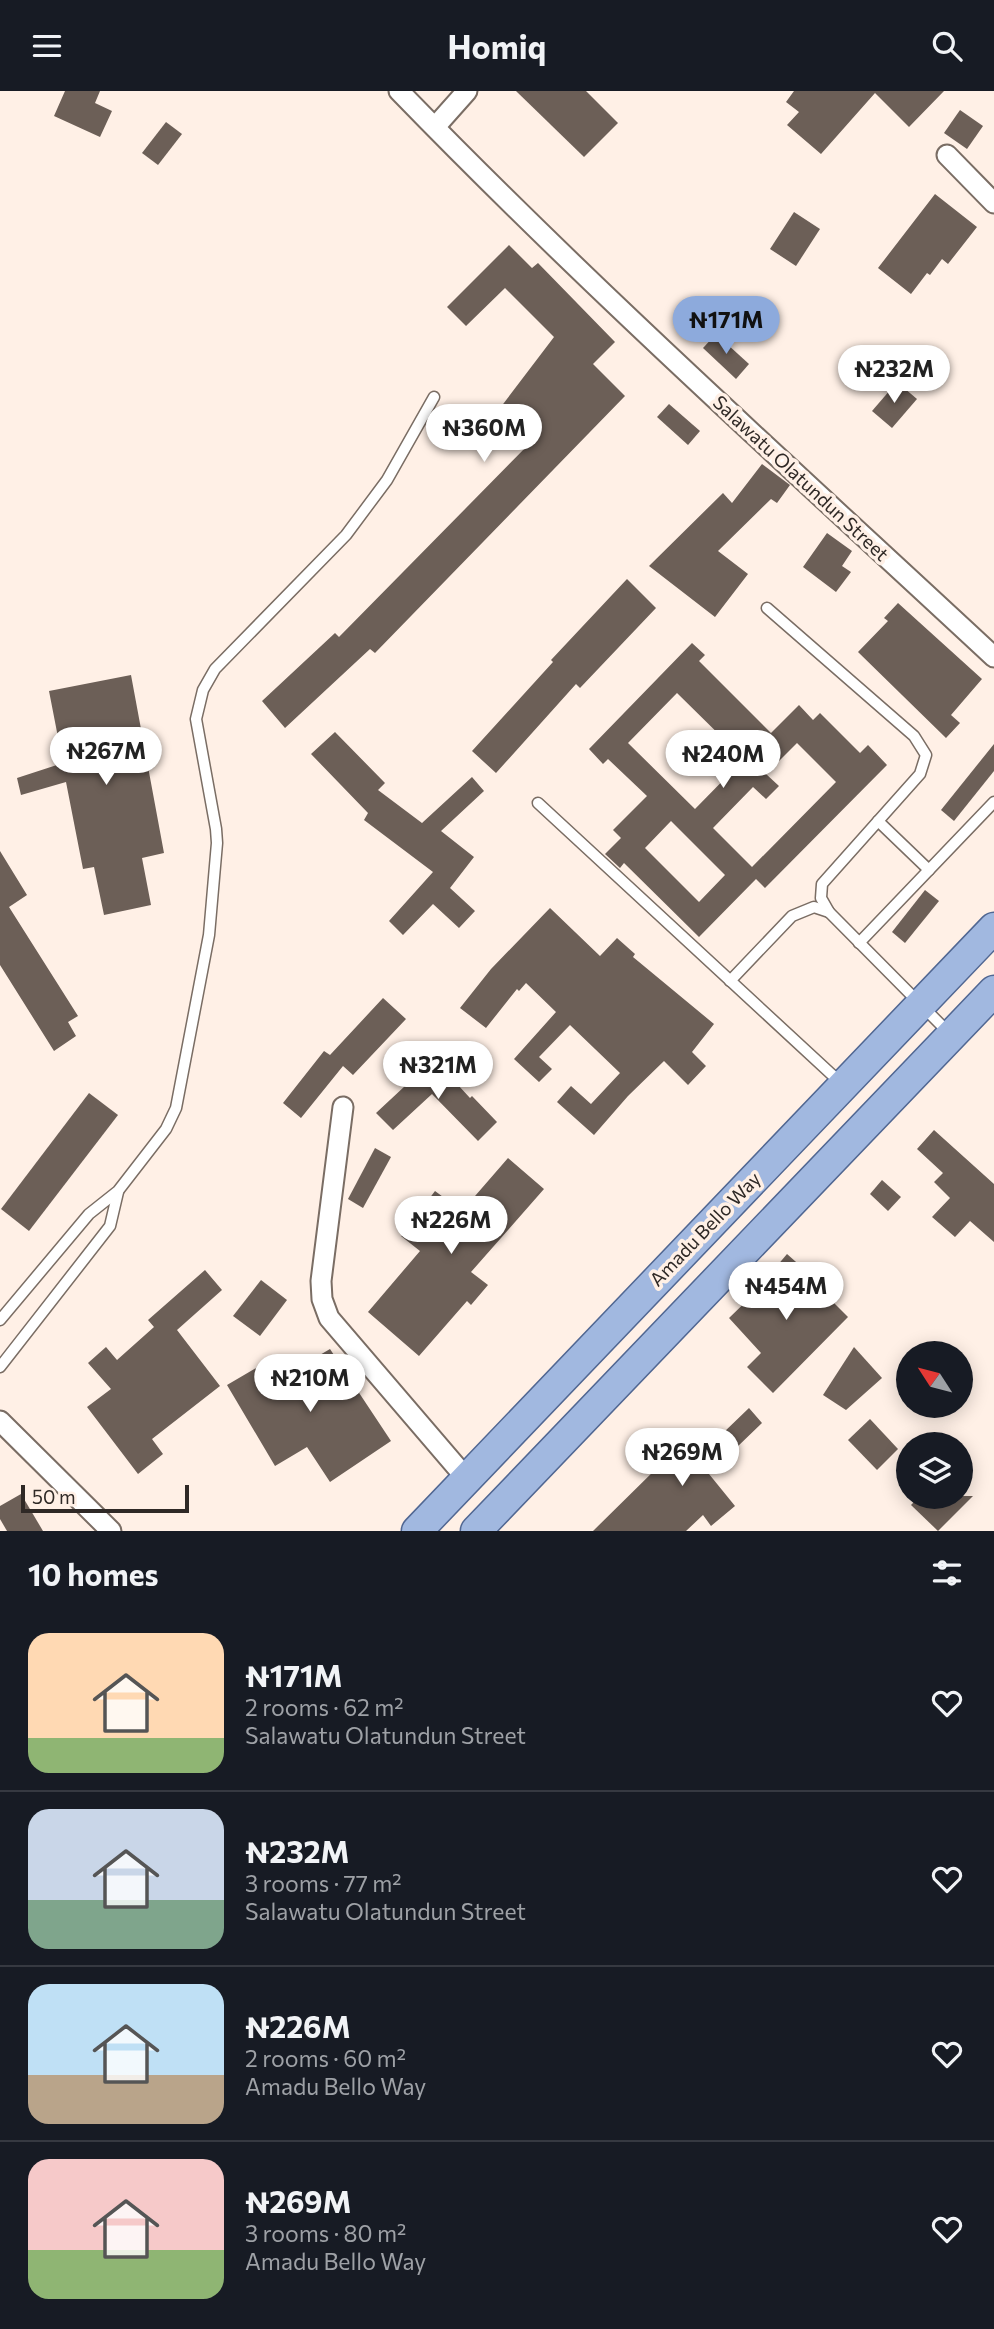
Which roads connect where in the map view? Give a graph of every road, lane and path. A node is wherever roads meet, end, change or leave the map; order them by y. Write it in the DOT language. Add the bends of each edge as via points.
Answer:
graph roads {
  1 [pos="399,91"];
  2 [pos="467,91"];
  3 [pos="435,127"];
  4 [pos="947,155"];
  5 [pos="994,203"];
  6 [pos="435,397"];
  7 [pos="767,608"];
  8 [pos="994,657"];
  9 [pos="994,801"];
  10 [pos="538,803"];
  11 [pos="878,821"];
  12 [pos="929,870"];
  13 [pos="829,912"];
  14 [pos="994,928"];
  15 [pos="859,943"];
  16 [pos="730,981"];
  17 [pos="994,991"];
  18 [pos="920,1005"];
  19 [pos="951,1035"];
  20 [pos="842,1085"];
  21 [pos="344,1107"];
  22 [pos="118,1191"];
  23 [pos="0,1320"];
  24 [pos="0,1367"];
  25 [pos="0,1421"];
  26 [pos="466,1478"];
  27 [pos="111,1531"];
  28 [pos="417,1531"];
  29 [pos="476,1531"];
  1 -- 3 [label="street, Salawatu Olatundun Street"];
  2 -- 3 [label="street"];
  3 -- 8 [label="street, Salawatu Olatundun Street" via="708,391"];
  4 -- 5 [label="street"];
  6 -- 22 [label="lane" via="387,480 346,535 215,669 202,690 197,719 217,843 209,935 176,1108 166,1129"];
  7 -- 11 [label="lane" via="914,736 926,755 920,774"];
  9 -- 12 [label="lane"];
  10 -- 16 [label="lane"];
  11 -- 12 [label="lane"];
  11 -- 13 [label="lane" via="822,884 821,898"];
  12 -- 15 [label="lane"];
  13 -- 15 [label="lane"];
  13 -- 16 [label="lane" via="814,907 792,916"];
  14 -- 18 [label="main road, Amadu Bello Way"];
  15 -- 18 [label="lane"];
  16 -- 20 [label="lane"];
  17 -- 19 [label="main road"];
  18 -- 19 [label="lane"];
  18 -- 20 [label="main road, Amadu Bello Way"];
  19 -- 29 [label="main road"];
  20 -- 26 [label="main road, Amadu Bello Way"];
  21 -- 26 [label="street" via="322,1299 329,1318"];
  22 -- 23 [label="lane" via="89,1214"];
  22 -- 24 [label="lane" via="110,1226"];
  25 -- 27 [label="street"];
  26 -- 28 [label="main road, Amadu Bello Way"];
}
